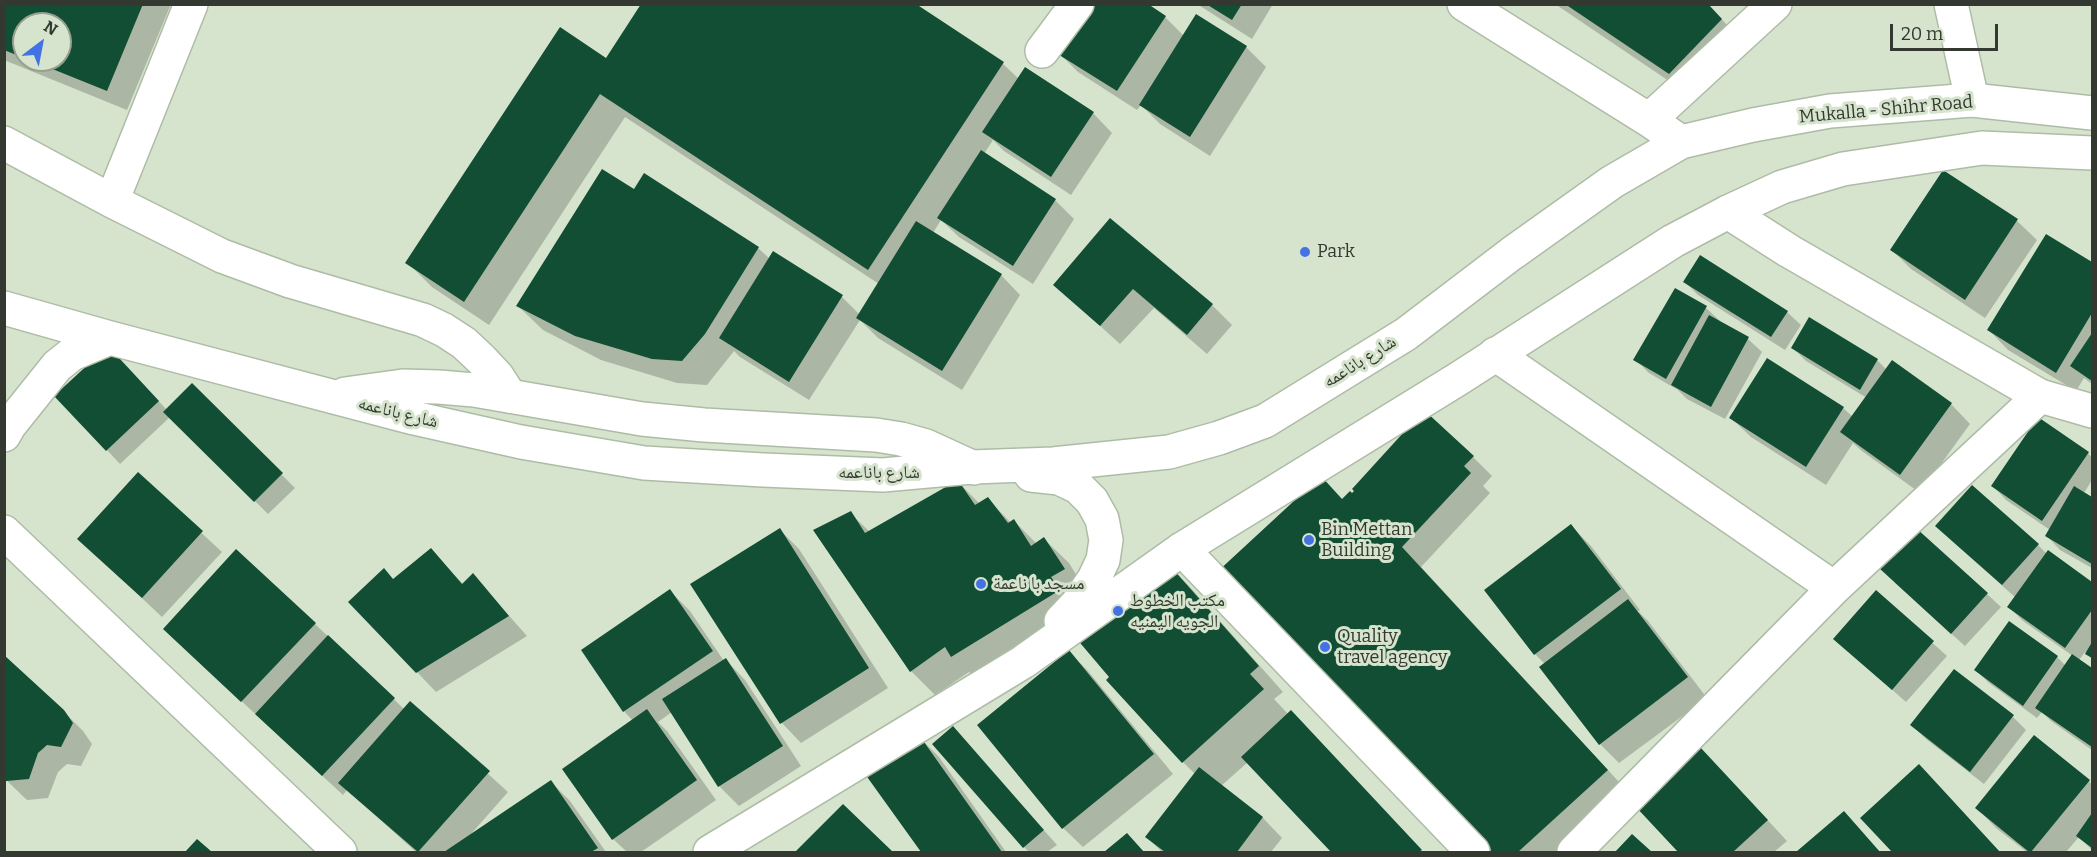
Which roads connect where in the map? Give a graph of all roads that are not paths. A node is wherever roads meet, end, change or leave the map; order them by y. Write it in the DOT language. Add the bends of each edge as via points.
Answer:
graph roads {
  1 [pos="190,4"];
  2 [pos="1077,4"];
  3 [pos="1464,4"];
  4 [pos="1775,4"];
  5 [pos="1950,4"];
  6 [pos="1042,51"];
  7 [pos="1972,100"];
  8 [pos="2092,113"];
  9 [pos="1649,120"];
  10 [pos="1681,142"];
  11 [pos="4,143"];
  12 [pos="2092,153"];
  13 [pos="112,201"];
  14 [pos="1728,212"];
  15 [pos="4,308"];
  16 [pos="110,338"];
  17 [pos="1495,354"];
  18 [pos="332,396"];
  19 [pos="510,396"];
  20 [pos="2040,396"];
  21 [pos="2092,411"];
  22 [pos="4,435"];
  23 [pos="972,468"];
  24 [pos="4,532"];
  25 [pos="1182,549"];
  26 [pos="1834,588"];
  27 [pos="1023,662"];
  28 [pos="332,848"];
  29 [pos="710,852"];
  30 [pos="1473,852"];
  31 [pos="1574,852"];
  1 -- 13 [label="main road"];
  2 -- 6 [label="main road"];
  3 -- 9 [label="main road"];
  4 -- 9 [label="main road"];
  5 -- 7 [label="main road"];
  7 -- 8 [label="main road, Mukalla - Shihr Road"];
  7 -- 10 [label="main road, Mukalla - Shihr Road" via="1830,111"];
  9 -- 10 [label="main road"];
  10 -- 23 [label="main road, شارع باناعمه" via="1612,182 1406,334 1265,421 1169,452"];
  11 -- 13 [label="main road"];
  12 -- 14 [label="main road" via="1982,148 1843,169 1782,187"];
  13 -- 19 [label="main road" via="256,270 423,320 444,330 481,359"];
  14 -- 17 [label="main road" via="1673,241"];
  14 -- 20 [label="main road"];
  15 -- 16 [label="main road, شارع باناعمه"];
  16 -- 18 [label="main road, شارع باناعمه"];
  16 -- 22 [label="main road" via="72,354 57,366"];
  17 -- 25 [label="main road"];
  17 -- 26 [label="main road"];
  18 -- 19 [label="main road" via="403,386"];
  18 -- 23 [label="main road, شارع باناعمه" via="521,442 644,463 883,475"];
  19 -- 23 [label="main road" via="704,425 876,435 926,446"];
  20 -- 21 [label="main road"];
  20 -- 26 [label="main road"];
  23 -- 27 [label="main road" via="1059,478 1078,487 1102,519 1106,540 1103,560 1094,579 1077,604"];
  24 -- 28 [label="main road"];
  25 -- 27 [label="main road"];
  25 -- 30 [label="main road"];
  26 -- 31 [label="main road"];
  27 -- 29 [label="main road"];
}
